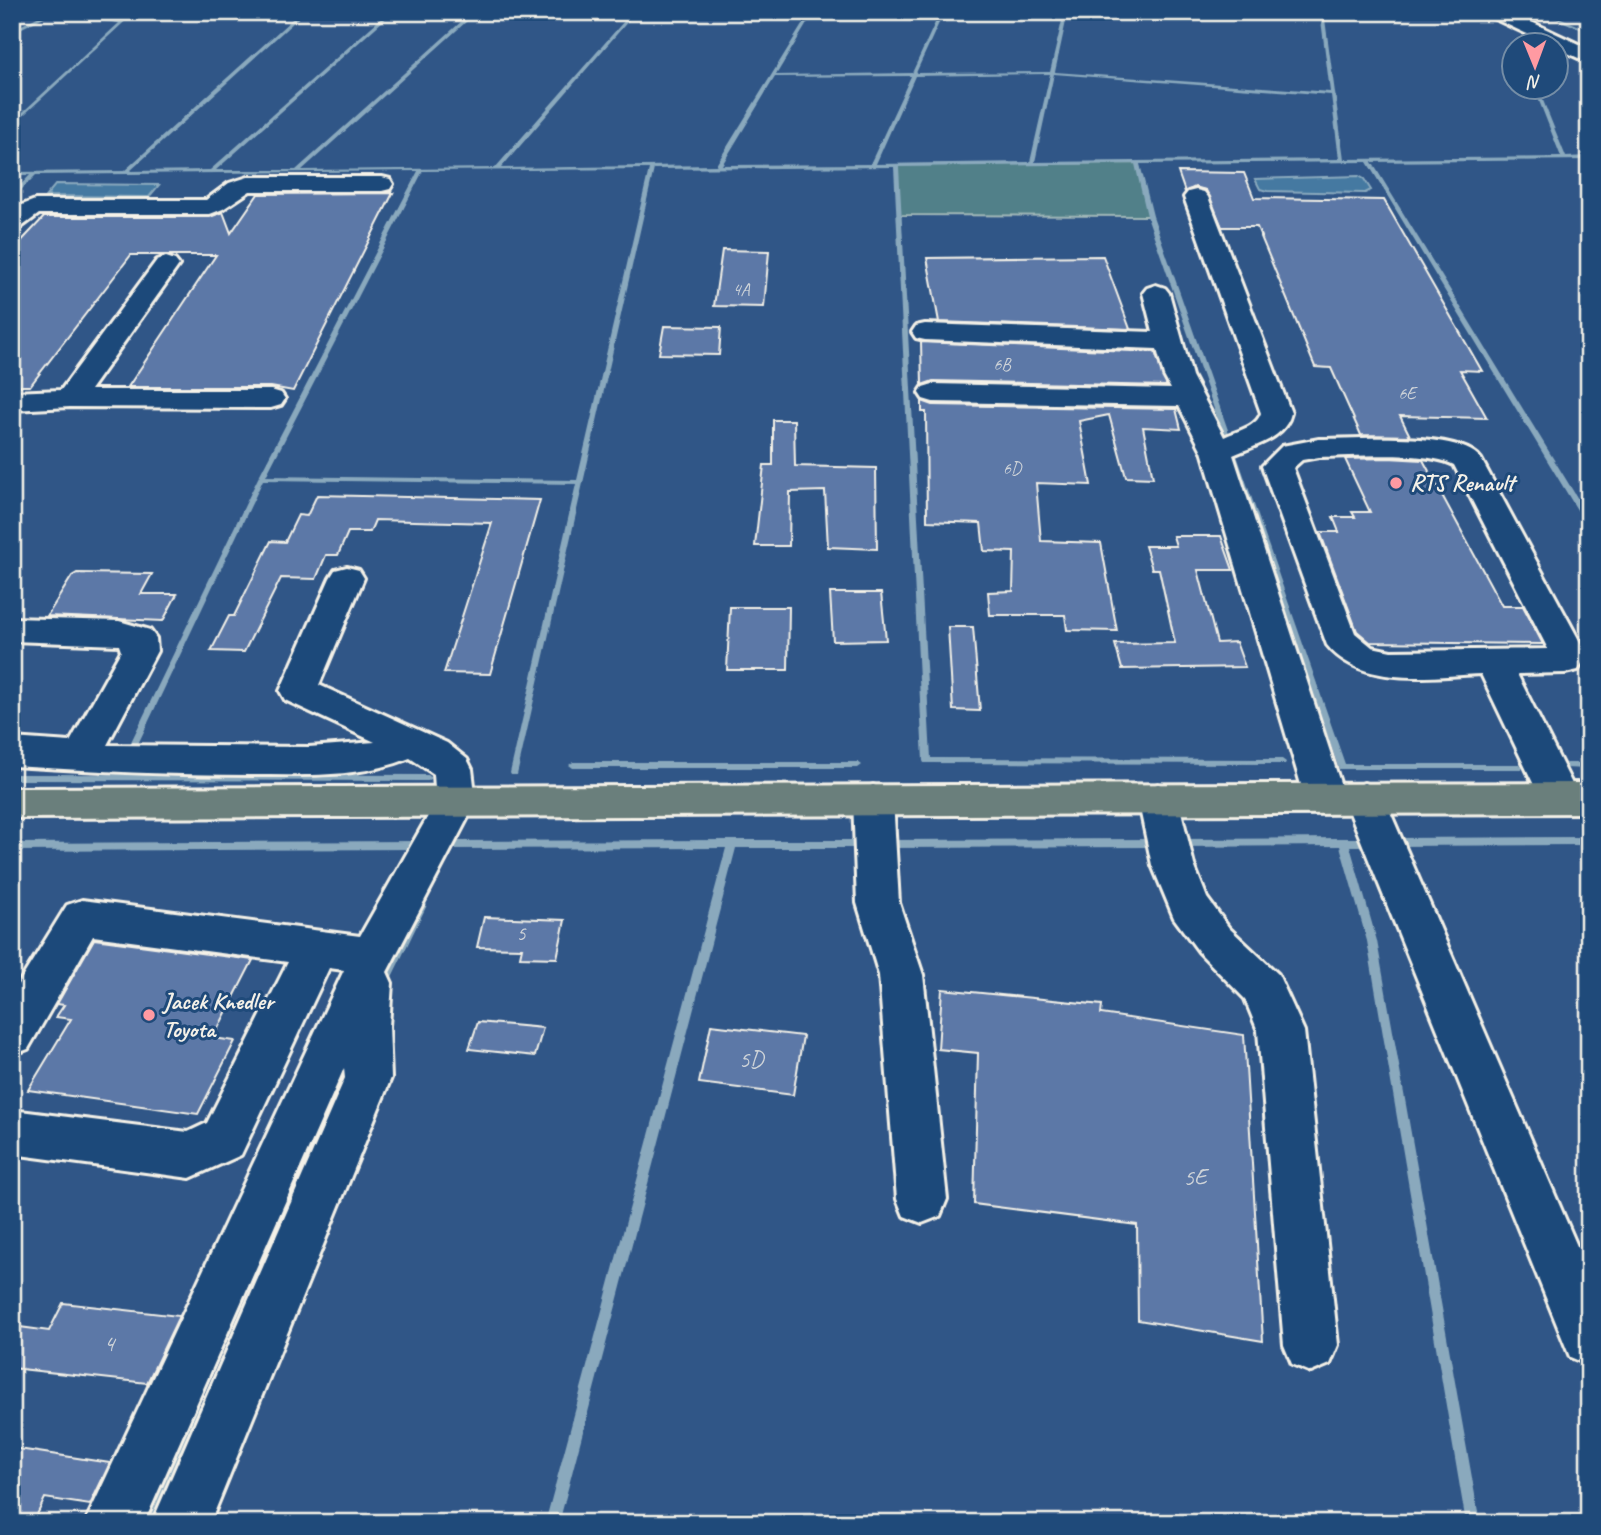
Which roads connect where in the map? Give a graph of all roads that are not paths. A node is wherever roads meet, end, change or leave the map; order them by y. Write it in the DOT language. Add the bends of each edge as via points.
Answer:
graph roads {
  1 [pos="1495,12"];
  2 [pos="1527,12"];
  3 [pos="1589,39"];
  4 [pos="1589,57"];
  5 [pos="382,184"];
  6 [pos="1196,197"];
  7 [pos="12,223"];
  8 [pos="166,265"];
  9 [pos="1156,293"];
  10 [pos="925,332"];
  11 [pos="1169,341"];
  12 [pos="933,393"];
  13 [pos="70,398"];
  14 [pos="1188,398"];
  15 [pos="271,399"];
  16 [pos="12,401"];
  17 [pos="1217,451"];
  18 [pos="346,578"];
  19 [pos="19,620"];
  20 [pos="1493,662"];
  21 [pos="411,743"];
  22 [pos="12,752"];
  23 [pos="81,757"];
  24 [pos="1344,798"];
  25 [pos="1574,798"];
  26 [pos="1158,799"];
  27 [pos="873,800"];
  28 [pos="456,802"];
  29 [pos="12,803"];
  30 [pos="316,949"];
  31 [pos="372,957"];
  32 [pos="12,1035"];
  33 [pos="12,1132"];
  34 [pos="922,1199"];
  35 [pos="1589,1338"];
  36 [pos="1311,1346"];
  37 [pos="114,1523"];
  38 [pos="181,1523"];
  1 -- 4 [label="street"];
  2 -- 3 [label="street"];
  5 -- 7 [label="street" via="248,184 210,207 50,206 27,210"];
  6 -- 17 [label="street" via="1276,413 1263,432"];
  8 -- 13 [label="street"];
  9 -- 11 [label="street"];
  10 -- 11 [label="street"];
  11 -- 14 [label="street"];
  12 -- 14 [label="street"];
  13 -- 15 [label="street"];
  13 -- 16 [label="street"];
  14 -- 17 [label="street"];
  17 -- 24 [label="street"];
  18 -- 21 [label="street" via="298,691"];
  19 -- 23 [label="street" via="138,638 139,652"];
  20 -- 20 [label="street" via="1384,662 1348,648 1339,636 1277,466 1293,452 1319,447 1448,450 1466,459 1569,655 1564,661 1549,663"];
  20 -- 25 [label="street"];
  21 -- 23 [label="street" via="380,755 309,761"];
  21 -- 28 [label="street" via="434,753 453,769"];
  22 -- 23 [label="street"];
  24 -- 25 [label="main road"];
  24 -- 26 [label="main road"];
  24 -- 35 [label="street"];
  26 -- 27 [label="main road"];
  26 -- 36 [label="street" via="1173,865 1189,906 1214,940 1262,987 1281,1031"];
  27 -- 28 [label="main road"];
  27 -- 34 [label="street" via="877,903 901,975"];
  28 -- 29 [label="main road"];
  28 -- 31 [label="street"];
  30 -- 31 [label="street"];
  30 -- 32 [label="street" via="82,917"];
  30 -- 33 [label="street" via="224,1139 190,1155"];
  31 -- 37 [label="street"];
  31 -- 38 [label="street" via="366,1026 368,1079"];
}
